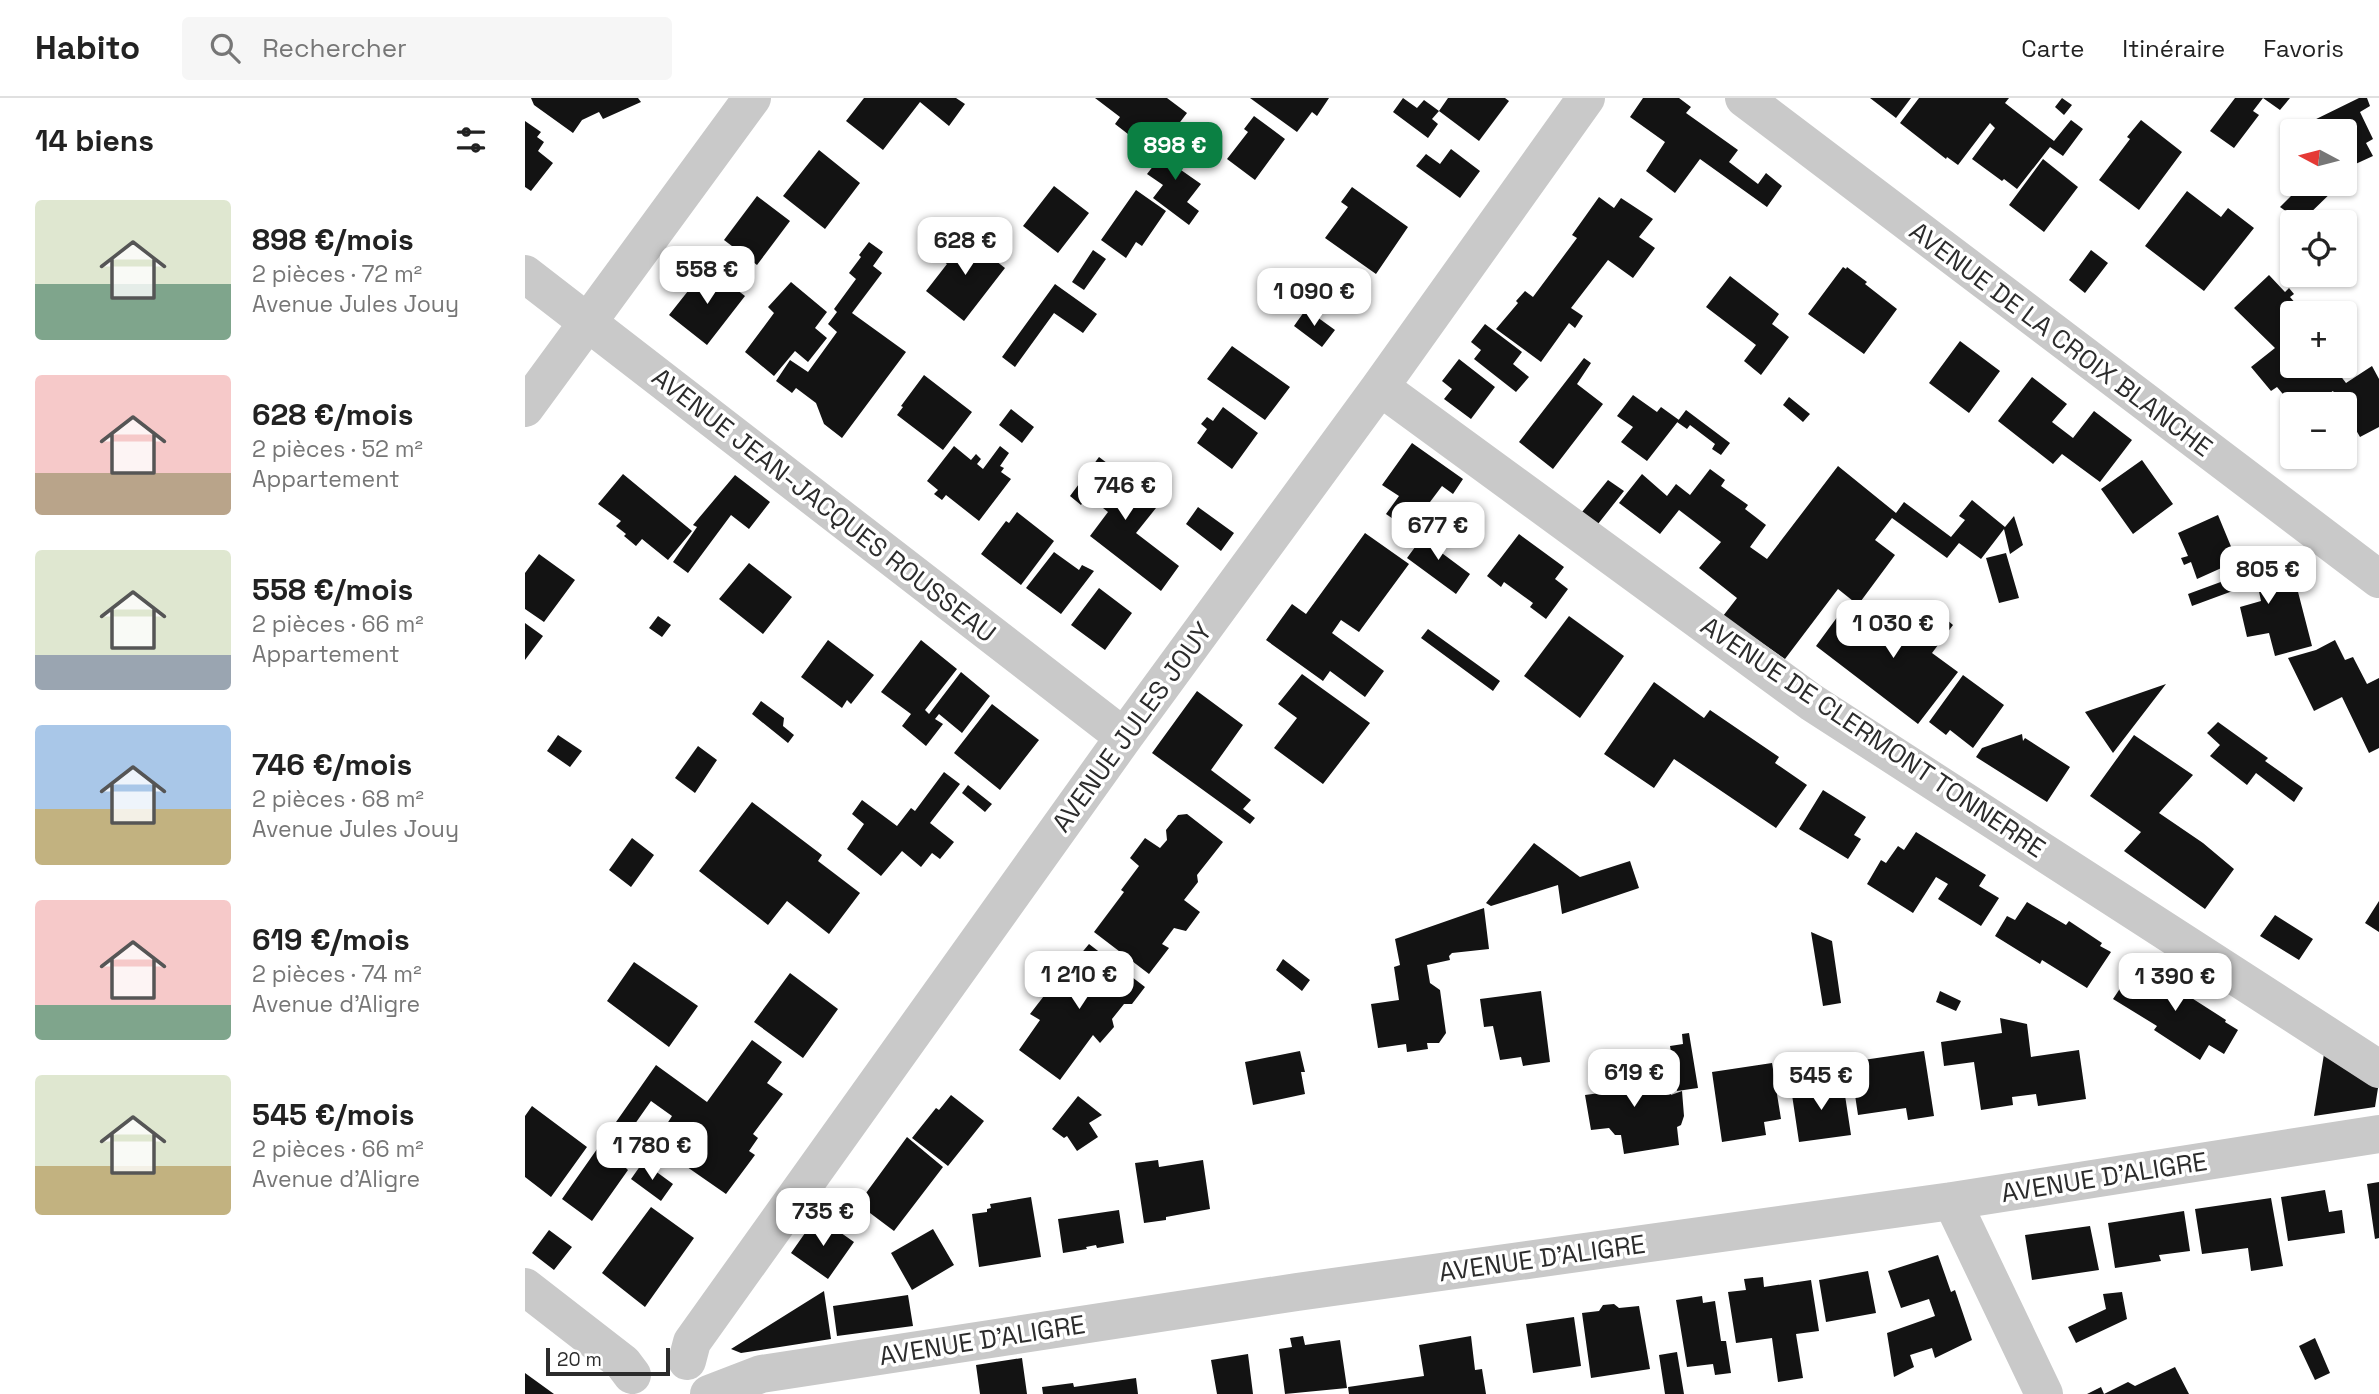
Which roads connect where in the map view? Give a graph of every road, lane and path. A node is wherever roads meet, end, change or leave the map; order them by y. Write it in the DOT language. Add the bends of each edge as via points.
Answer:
graph roads {
  1 [pos="752,98"];
  2 [pos="1586,98"];
  3 [pos="1744,98"];
  4 [pos="525,274"];
  5 [pos="588,323"];
  6 [pos="1380,387"];
  7 [pos="525,408"];
  8 [pos="2379,579"];
  9 [pos="1124,737"];
  10 [pos="2379,1069"];
  11 [pos="2379,1134"];
  12 [pos="1952,1201"];
  13 [pos="525,1287"];
  14 [pos="687,1361"];
  15 [pos="629,1385"];
  16 [pos="709,1394"];
  17 [pos="2044,1394"];
  1 -- 5 [label="street"];
  2 -- 6 [label="street, AVENUE JULES JOUY"];
  3 -- 8 [label="street, AVENUE DE LA CROIX BLANCHE"];
  4 -- 5 [label="street, AVENUE JEAN-JACQUES ROUSSEAU"];
  5 -- 7 [label="street"];
  5 -- 9 [label="street, AVENUE JEAN-JACQUES ROUSSEAU"];
  6 -- 9 [label="street, AVENUE JULES JOUY"];
  6 -- 10 [label="street, AVENUE DE CLERMONT TONNERRE" via="1811,702"];
  9 -- 14 [label="street, AVENUE JULES JOUY" via="692,1342"];
  11 -- 12 [label="street, AVENUE D'ALIGRE"];
  12 -- 16 [label="street, AVENUE D'ALIGRE" via="1297,1292 761,1374"];
  12 -- 17 [label="street"];
  13 -- 15 [label="street" via="623,1363"];
  14 -- 15 [label="street" via="665,1356 652,1359 640,1366"];
  14 -- 16 [label="street" via="700,1371"];
}
